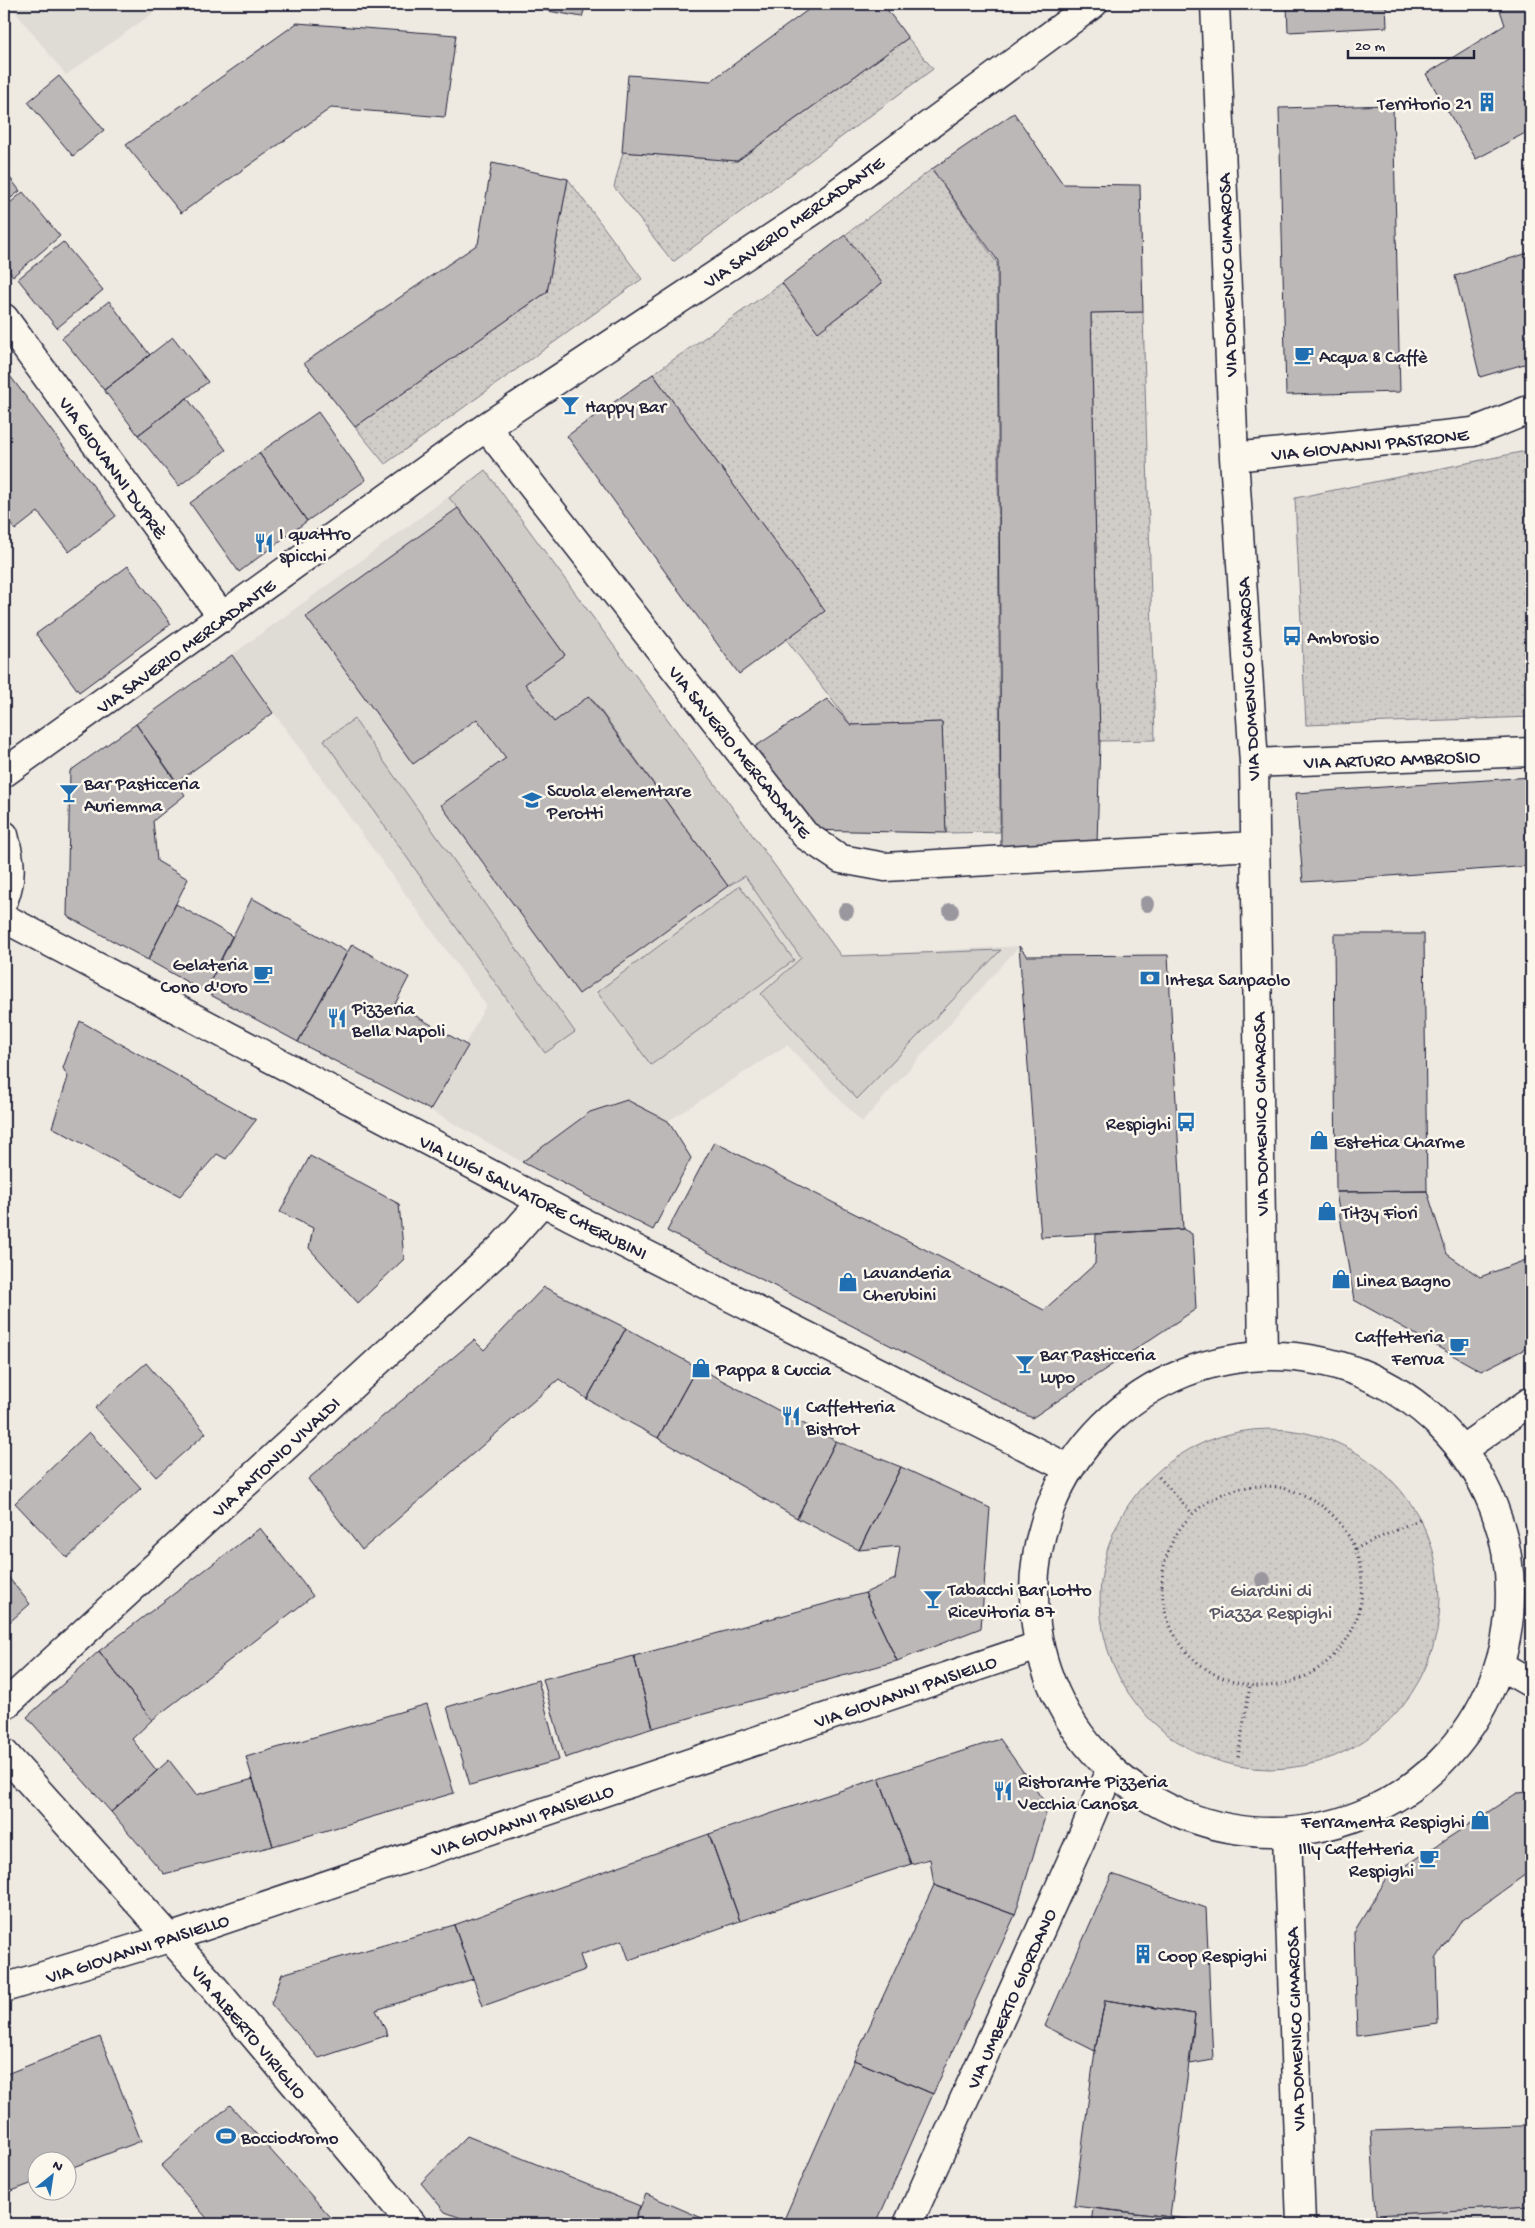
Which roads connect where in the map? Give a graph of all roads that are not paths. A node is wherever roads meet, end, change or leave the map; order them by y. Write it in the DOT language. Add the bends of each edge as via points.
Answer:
graph roads {
  1 [pos="1093,4"];
  2 [pos="1215,4"];
  3 [pos="4,318"];
  4 [pos="1531,409"];
  5 [pos="486,427"];
  6 [pos="1234,458"];
  7 [pos="223,618"];
  8 [pos="1531,752"];
  9 [pos="1254,763"];
  10 [pos="4,773"];
  11 [pos="4,835"];
  12 [pos="1254,846"];
  13 [pos="4,899"];
  14 [pos="4,918"];
  15 [pos="542,1201"];
  16 [pos="1263,1355"];
  17 [pos="1531,1401"];
  18 [pos="1463,1449"];
  19 [pos="1068,1468"];
  20 [pos="1038,1646"];
  21 [pos="1501,1666"];
  22 [pos="1531,1683"];
  23 [pos="4,1706"];
  24 [pos="4,1753"];
  25 [pos="1110,1770"];
  26 [pos="1287,1834"];
  27 [pos="169,1938"];
  28 [pos="4,1988"];
  29 [pos="412,2224"];
  30 [pos="908,2224"];
  31 [pos="1301,2224"];
  1 -- 5 [label="street, VIA SAVERIO MERCADANTE" via="814,210"];
  2 -- 6 [label="street, VIA DOMENICO CIMAROSA"];
  3 -- 7 [label="street, VIA GIOVANNI DUPRÈ"];
  4 -- 6 [label="street, VIA GIOVANNI PASTRONE" via="1473,432"];
  5 -- 7 [label="street, VIA SAVERIO MERCADANTE"];
  5 -- 12 [label="street, VIA SAVERIO MERCADANTE" via="805,835 842,859 885,866"];
  6 -- 9 [label="street, VIA DOMENICO CIMAROSA"];
  7 -- 10 [label="street, VIA SAVERIO MERCADANTE"];
  8 -- 9 [label="street, VIA ARTURO AMBROSIO"];
  9 -- 12 [label="street, VIA DOMENICO CIMAROSA"];
  11 -- 13 [label="street" via="10,882"];
  12 -- 16 [label="street, VIA DOMENICO CIMAROSA"];
  14 -- 15 [label="street, VIA LUIGI SALVATORE CHERUBINI"];
  15 -- 19 [label="street, VIA LUIGI SALVATORE CHERUBINI"];
  15 -- 23 [label="street, VIA ANTONIO VIVALDI" via="501,1248"];
  16 -- 18 [label="street" via="1339,1364 1408,1397"];
  16 -- 19 [label="street" via="1205,1364 1151,1388 1104,1423"];
  17 -- 18 [label="street"];
  18 -- 21 [label="street" via="1487,1488 1507,1541 1512,1599"];
  19 -- 20 [label="street" via="1043,1524 1032,1584"];
  20 -- 25 [label="street" via="1064,1714"];
  20 -- 27 [label="street, VIA GIOVANNI PAISIELLO"];
  21 -- 22 [label="street"];
  21 -- 26 [label="street" via="1475,1724 1425,1780 1361,1818"];
  24 -- 27 [label="street, VIA ALBERTO VIRIGLIO"];
  25 -- 26 [label="street" via="1155,1804 1206,1825"];
  25 -- 30 [label="street, VIA UMBERTO GIORDANO"];
  26 -- 31 [label="street, VIA DOMENICO CIMAROSA"];
  27 -- 28 [label="street, VIA GIOVANNI PAISIELLO"];
  27 -- 29 [label="street, VIA ALBERTO VIRIGLIO"];
}
